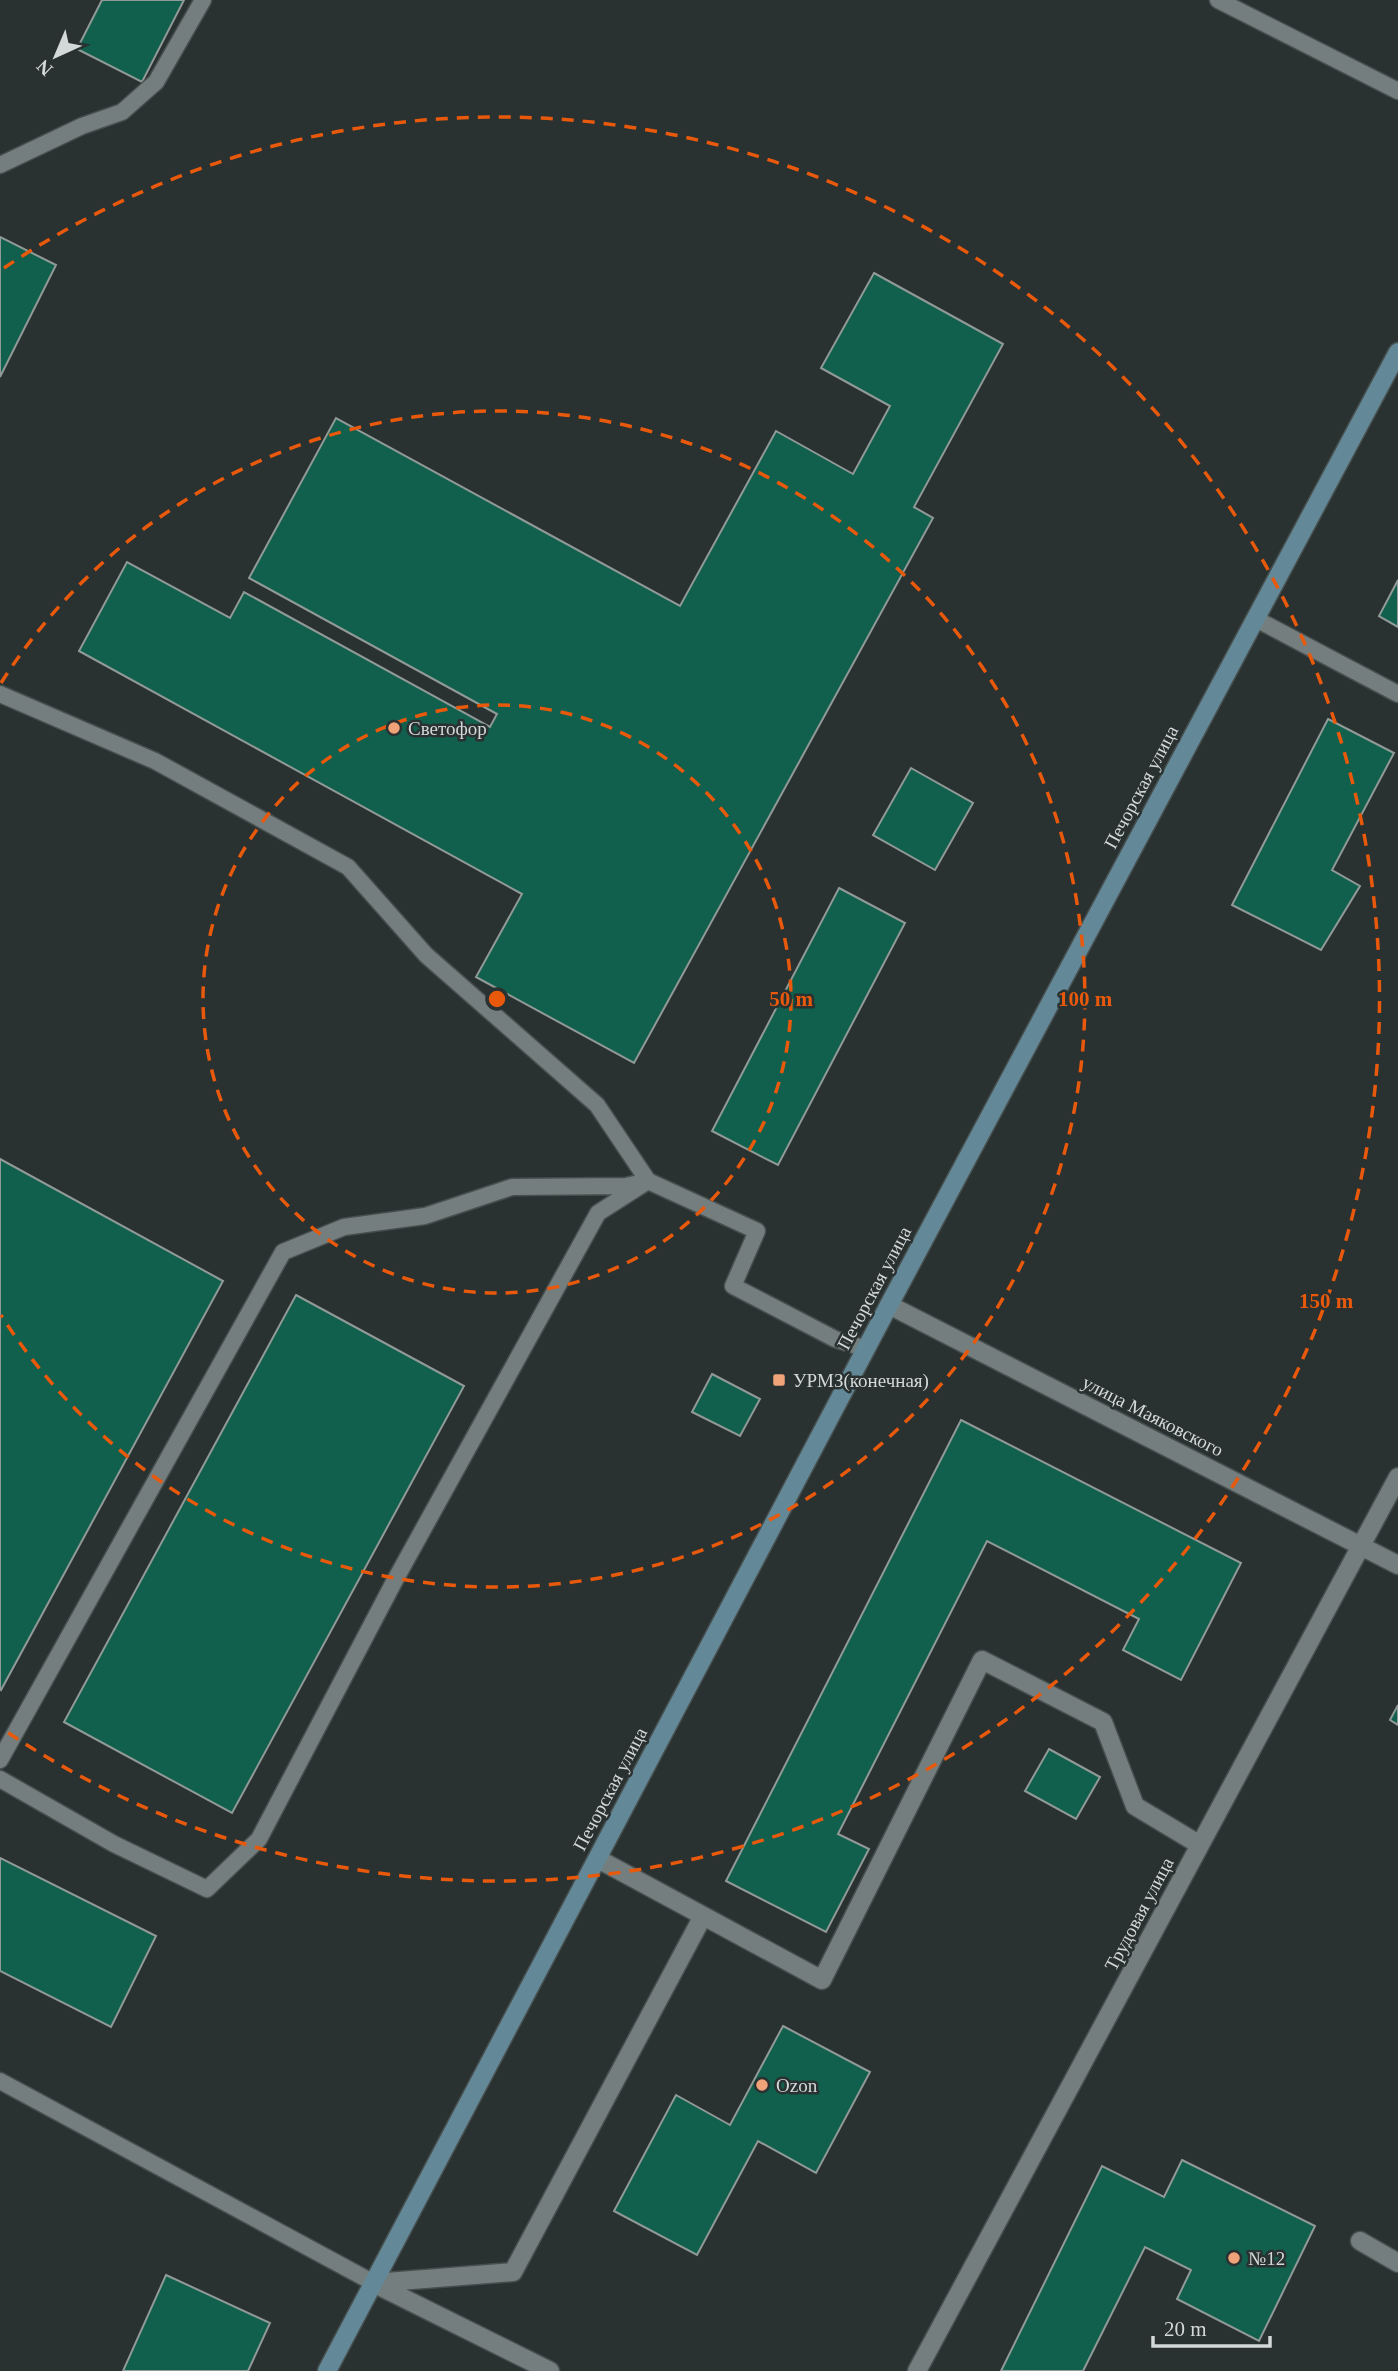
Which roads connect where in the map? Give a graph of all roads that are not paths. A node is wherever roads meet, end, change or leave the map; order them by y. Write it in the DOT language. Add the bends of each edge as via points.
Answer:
graph roads {
  1 [pos="203,0"];
  2 [pos="1218,0"];
  3 [pos="1398,91"];
  4 [pos="0,165"];
  5 [pos="1398,352"];
  6 [pos="1255,618"];
  7 [pos="0,694"];
  8 [pos="1398,694"];
  9 [pos="648,1181"];
  10 [pos="888,1305"];
  11 [pos="866,1349"];
  12 [pos="1398,1476"];
  13 [pos="1362,1545"];
  14 [pos="1398,1565"];
  15 [pos="0,1760"];
  16 [pos="0,1779"];
  17 [pos="1200,1845"];
  18 [pos="597,1859"];
  19 [pos="703,1916"];
  20 [pos="0,2081"];
  21 [pos="1360,2241"];
  22 [pos="1398,2263"];
  23 [pos="374,2283"];
  24 [pos="327,2371"];
  25 [pos="550,2371"];
  26 [pos="917,2371"];
  1 -- 4 [label="lane" via="156,82 122,112"];
  2 -- 3 [label="lane"];
  5 -- 6 [label="street, Печорская улица"];
  6 -- 8 [label="lane"];
  6 -- 10 [label="street, Печорская улица"];
  7 -- 9 [label="lane" via="155,761 348,867 426,956 597,1105"];
  9 -- 11 [label="lane" via="757,1231 733,1286 835,1339"];
  9 -- 15 [label="lane" via="626,1186 512,1187 425,1216 344,1227 283,1252"];
  9 -- 16 [label="lane" via="598,1213 394,1582 259,1839 207,1889 114,1844"];
  10 -- 11 [label="street, Печорская улица"];
  10 -- 13 [label="street, улица Маяковского"];
  11 -- 18 [label="street, Печорская улица"];
  12 -- 13 [label="street, Трудовая улица"];
  13 -- 14 [label="street, улица Маяковского"];
  13 -- 17 [label="street, Трудовая улица"];
  17 -- 19 [label="street" via="1135,1806 1103,1722 982,1660 822,1980"];
  17 -- 26 [label="street, Трудовая улица"];
  18 -- 19 [label="street"];
  18 -- 23 [label="street, Печорская улица"];
  19 -- 23 [label="street" via="513,2272"];
  20 -- 23 [label="lane"];
  21 -- 22 [label="street"];
  23 -- 24 [label="street, Печорская улица"];
  23 -- 25 [label="street"];
}
